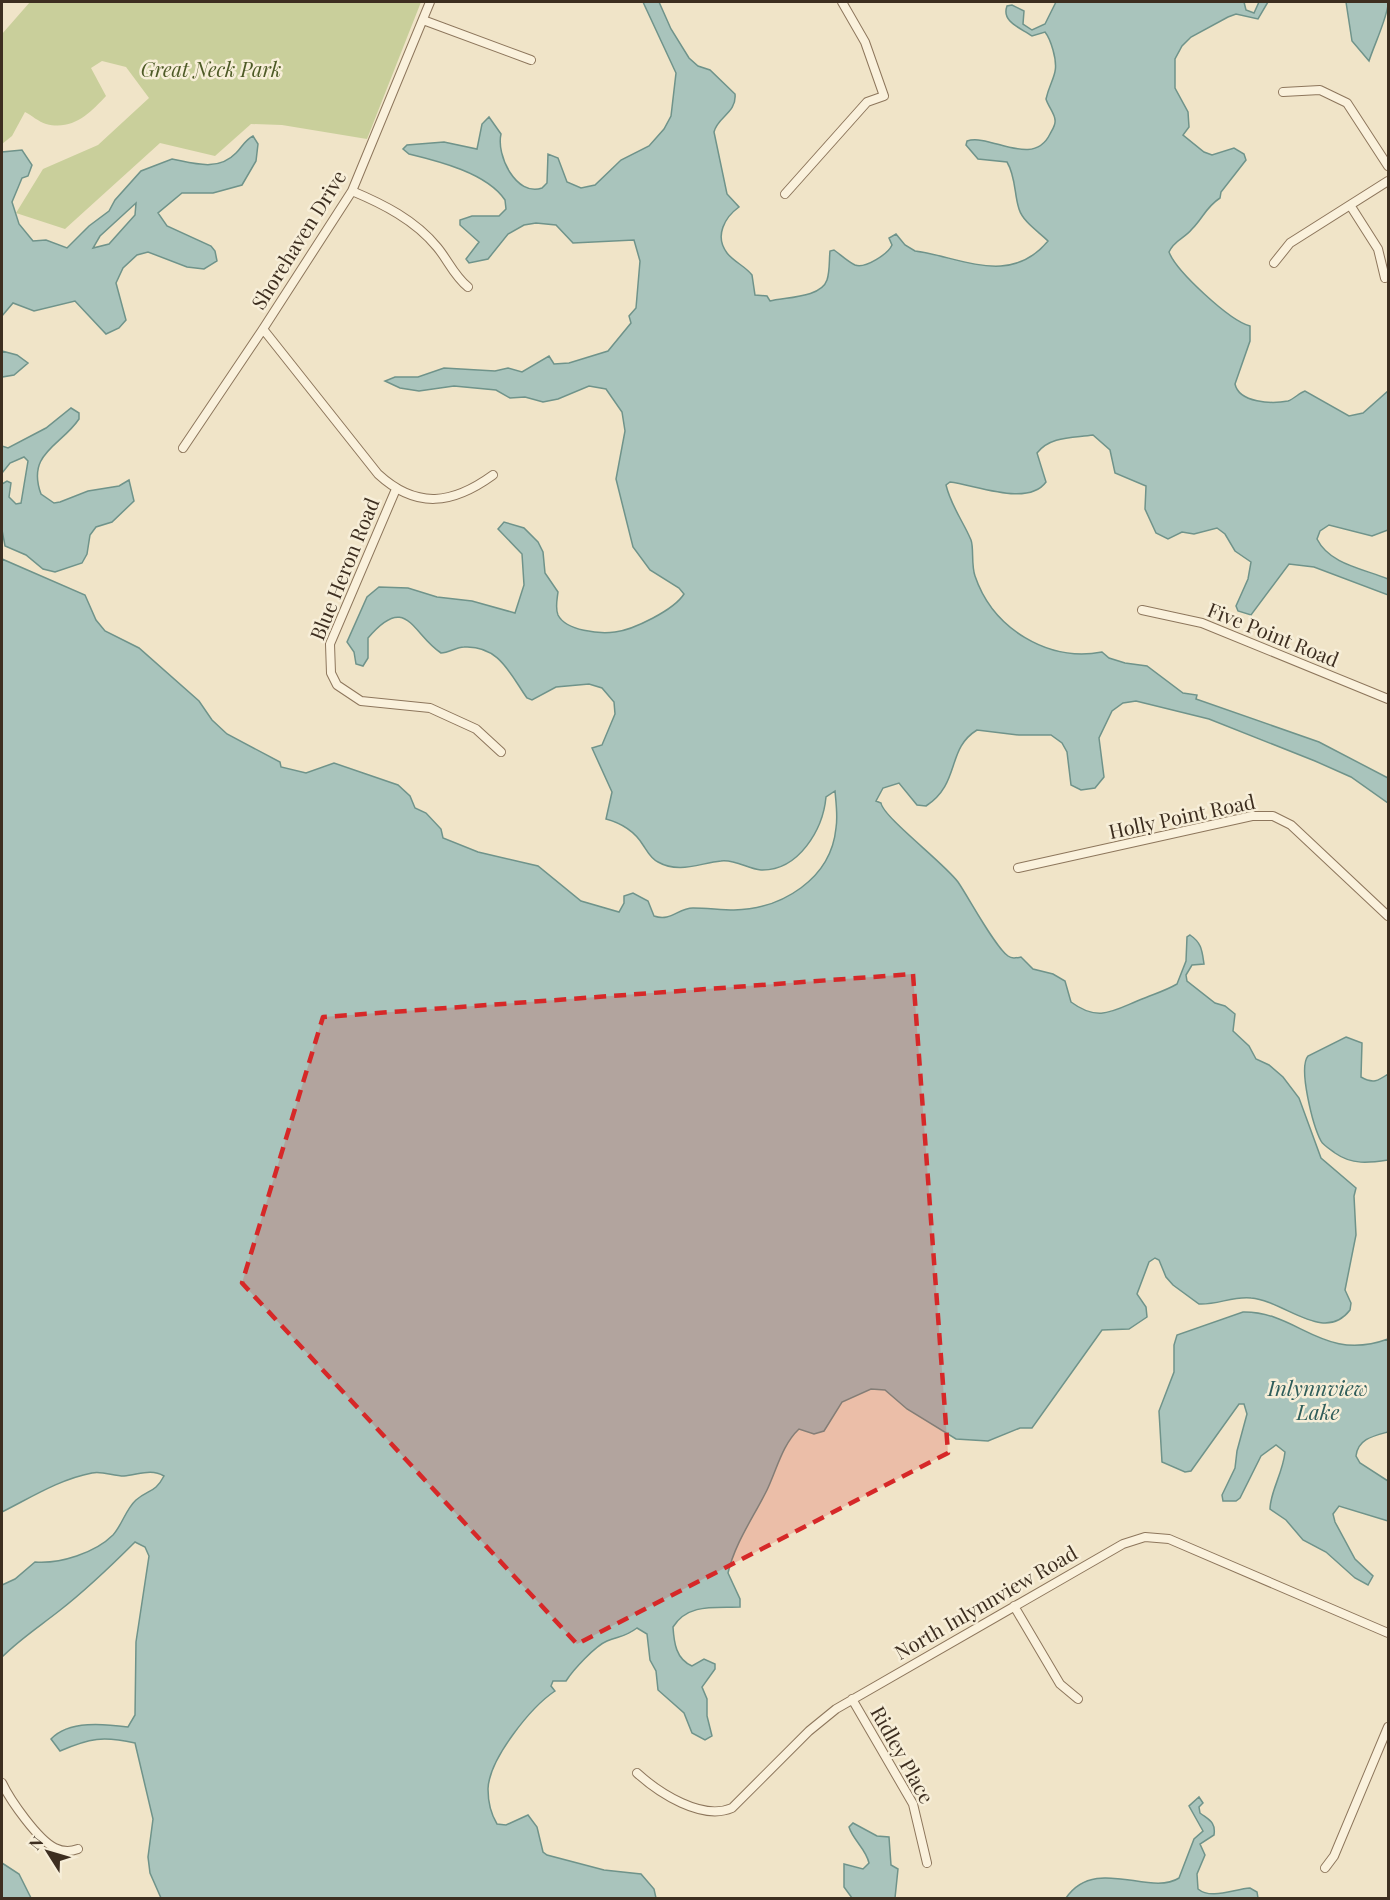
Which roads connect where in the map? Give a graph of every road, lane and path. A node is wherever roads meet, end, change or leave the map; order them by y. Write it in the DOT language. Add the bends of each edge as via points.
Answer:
graph roads {
  1 [pos="430,2"];
  2 [pos="842,2"];
  3 [pos="423,20"];
  4 [pos="531,60"];
  5 [pos="1283,92"];
  6 [pos="1389,166"];
  7 [pos="1389,181"];
  8 [pos="352,191"];
  9 [pos="785,194"];
  10 [pos="1350,205"];
  11 [pos="1274,263"];
  12 [pos="1385,278"];
  13 [pos="468,287"];
  14 [pos="263,329"];
  15 [pos="183,448"];
  16 [pos="493,475"];
  17 [pos="396,489"];
  18 [pos="1142,610"];
  19 [pos="1389,699"];
  20 [pos="501,752"];
  21 [pos="1018,868"];
  22 [pos="1389,916"];
  23 [pos="1014,1606"];
  24 [pos="1389,1633"];
  25 [pos="852,1699"];
  26 [pos="1078,1700"];
  27 [pos="1389,1727"];
  28 [pos="637,1773"];
  29 [pos="2,1783"];
  30 [pos="78,1849"];
  31 [pos="927,1863"];
  32 [pos="1325,1868"];
  1 -- 3 [label="street, Shorehaven Drive"];
  2 -- 9 [label="street" via="865,42 884,96 867,102"];
  3 -- 4 [label="street"];
  3 -- 8 [label="street, Shorehaven Drive"];
  5 -- 6 [label="street" via="1320,90 1347,102"];
  7 -- 10 [label="street"];
  8 -- 13 [label="street" via="418,228"];
  8 -- 14 [label="street, Shorehaven Drive"];
  10 -- 11 [label="street" via="1290,243"];
  10 -- 12 [label="street" via="1378,249"];
  14 -- 15 [label="street, Shorehaven Drive"];
  14 -- 17 [label="street, Blue Heron Road" via="378,474"];
  16 -- 17 [label="street" via="473,489 448,498 417,498"];
  17 -- 20 [label="street, Blue Heron Road" via="330,644 331,673 337,685 352,697 438,712 476,729"];
  18 -- 19 [label="street, Five Point Road" via="1202,623"];
  21 -- 22 [label="street, Holly Point Road" via="1252,816 1273,816 1291,825"];
  23 -- 24 [label="street, North Inlynnview Road" via="1123,1544 1158,1537"];
  23 -- 25 [label="street, North Inlynnview Road"];
  23 -- 26 [label="street" via="1060,1684"];
  25 -- 28 [label="street, North Inlynnview Road" via="822,1719 738,1804 726,1810 702,1810 659,1790"];
  25 -- 31 [label="street, Ridley Place" via="913,1804"];
  27 -- 32 [label="street" via="1334,1856"];
  29 -- 30 [label="street" via="50,1845 62,1851"];
}
